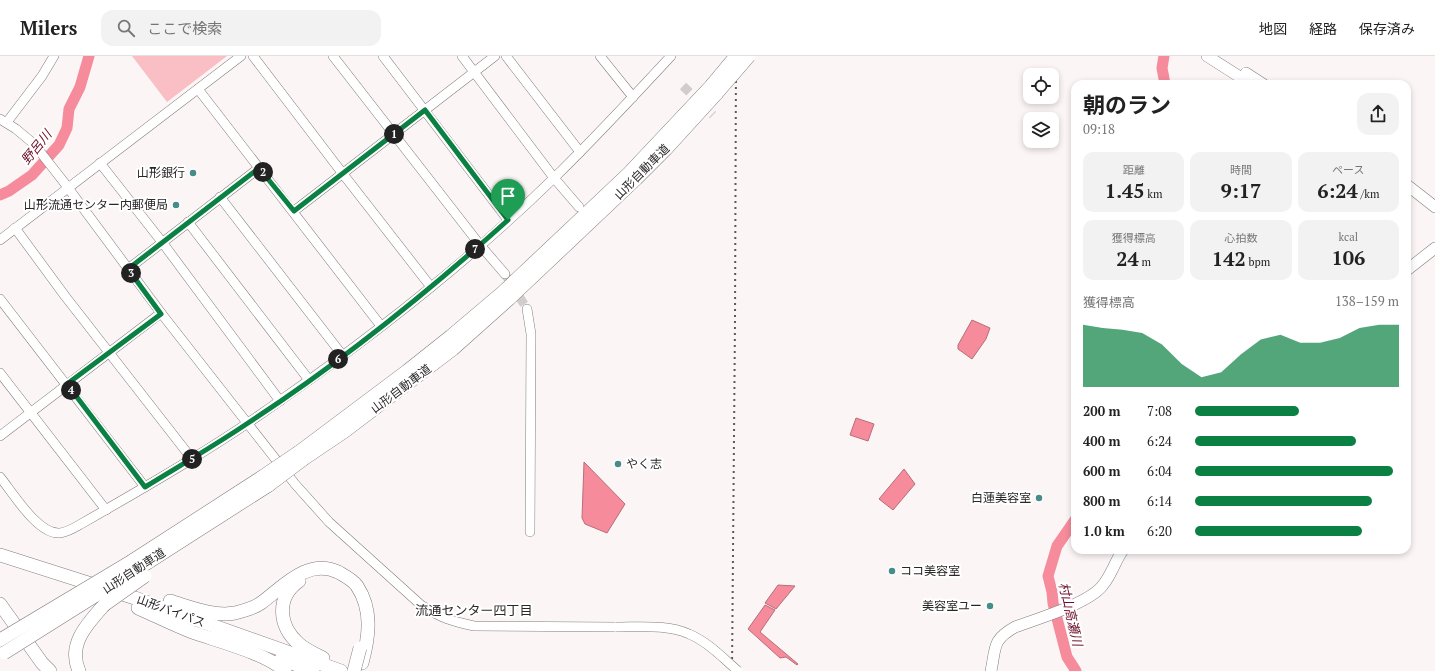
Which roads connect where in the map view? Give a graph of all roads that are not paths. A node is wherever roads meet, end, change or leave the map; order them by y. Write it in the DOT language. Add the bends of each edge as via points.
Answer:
graph roads {
  1 [pos="54,56"];
  2 [pos="241,56"];
  3 [pos="253,56"];
  4 [pos="333,56"];
  5 [pos="383,56"];
  6 [pos="462,56"];
  7 [pos="495,56"];
  8 [pos="506,56"];
  9 [pos="600,56"];
  10 [pos="671,56"];
  11 [pos="736,56"];
  12 [pos="749,56"];
  13 [pos="1207,56"];
  14 [pos="1220,56"];
  15 [pos="475,73"];
  16 [pos="1251,80"];
  17 [pos="1252,80"];
  18 [pos="198,88"];
  19 [pos="714,89"];
  20 [pos="633,97"];
  21 [pos="425,110"];
  22 [pos="4,121"];
  23 [pos="394,134"];
  24 [pos="580,152"];
  25 [pos="100,163"];
  26 [pos="259,168"];
  27 [pos="342,174"];
  28 [pos="554,178"];
  29 [pos="65,185"];
  30 [pos="1411,188"];
  31 [pos="220,197"];
  32 [pos="1411,197"];
  33 [pos="579,207"];
  34 [pos="1435,207"];
  35 [pos="294,211"];
  36 [pos="1435,215"];
  37 [pos="508,220"];
  38 [pos="188,222"];
  39 [pos="15,228"];
  40 [pos="0,240"];
  41 [pos="162,242"];
  42 [pos="480,245"];
  43 [pos="1435,248"];
  44 [pos="1411,267"];
  45 [pos="128,269"];
  46 [pos="505,274"];
  47 [pos="431,287"];
  48 [pos="0,299"];
  49 [pos="527,308"];
  50 [pos="161,314"];
  51 [pos="381,326"];
  52 [pos="110,352"];
  53 [pos="343,356"];
  54 [pos="0,374"];
  55 [pos="309,380"];
  56 [pos="67,384"];
  57 [pos="280,401"];
  58 [pos="30,413"];
  59 [pos="248,423"];
  60 [pos="0,436"];
  61 [pos="192,459"];
  62 [pos="0,477"];
  63 [pos="145,487"];
  64 [pos="106,510"];
  65 [pos="530,532"];
  66 [pos="1121,554"];
  67 [pos="0,555"];
  68 [pos="0,563"];
  69 [pos="138,569"];
  70 [pos="137,603"];
  71 [pos="0,604"];
  72 [pos="0,614"];
  73 [pos="0,640"];
  74 [pos="363,649"];
  75 [pos="2,654"];
  76 [pos="44,671"];
  77 [pos="50,671"];
  78 [pos="79,671"];
  79 [pos="284,671"];
  80 [pos="313,671"];
  81 [pos="341,671"];
  82 [pos="356,671"];
  83 [pos="738,671"];
  84 [pos="991,671"];
  1 -- 22 [label="street" via="42,76"];
  2 -- 18 [label="street"];
  3 -- 27 [label="street"];
  4 -- 23 [label="street"];
  5 -- 21 [label="street"];
  6 -- 15 [label="street"];
  7 -- 15 [label="street"];
  8 -- 24 [label="street"];
  9 -- 20 [label="street"];
  10 -- 20 [label="street"];
  11 -- 19 [label="highway, 山形自動車道, bridge"];
  12 -- 19 [label="highway, 山形自動車道, bridge"];
  13 -- 16 [label="main road"];
  14 -- 17 [label="main road"];
  15 -- 21 [label="street"];
  15 -- 28 [label="street"];
  18 -- 25 [label="street"];
  18 -- 26 [label="street"];
  19 -- 69 [label="highway, 山形自動車道, bridge" via="666,149 453,350 345,431 302,455"];
  20 -- 24 [label="street"];
  21 -- 23 [label="street"];
  21 -- 37 [label="street"];
  22 -- 29 [label="street" via="34,144"];
  23 -- 27 [label="street"];
  23 -- 42 [label="street"];
  24 -- 28 [label="street"];
  25 -- 29 [label="street"];
  25 -- 41 [label="street"];
  26 -- 31 [label="street"];
  26 -- 35 [label="street"];
  27 -- 35 [label="street"];
  27 -- 47 [label="street"];
  28 -- 33 [label="street"];
  28 -- 37 [label="street"];
  29 -- 39 [label="street"];
  29 -- 45 [label="street"];
  30 -- 34 [label="main road"];
  31 -- 38 [label="street"];
  31 -- 53 [label="street"];
  32 -- 36 [label="main road"];
  35 -- 51 [label="street"];
  37 -- 42 [label="street"];
  38 -- 41 [label="street"];
  38 -- 55 [label="street"];
  39 -- 40 [label="street"];
  39 -- 52 [label="street"];
  41 -- 45 [label="street"];
  41 -- 57 [label="street"];
  42 -- 46 [label="street"];
  42 -- 47 [label="street"];
  43 -- 44 [label="main road"];
  45 -- 50 [label="street"];
  47 -- 51 [label="street"];
  48 -- 56 [label="street"];
  49 -- 65 [label="street" via="531,334"];
  50 -- 52 [label="street"];
  50 -- 59 [label="street"];
  51 -- 53 [label="street"];
  52 -- 56 [label="street"];
  52 -- 61 [label="street"];
  53 -- 55 [label="street"];
  54 -- 58 [label="street"];
  55 -- 57 [label="street"];
  56 -- 58 [label="street"];
  56 -- 63 [label="street"];
  57 -- 59 [label="street"];
  58 -- 60 [label="street"];
  58 -- 64 [label="street"];
  59 -- 61 [label="street"];
  59 -- 83 [label="street, bridge" via="274,458 329,522 434,614 474,626 663,628 689,634 706,644"];
  61 -- 63 [label="street"];
  62 -- 64 [label="street" via="34,519 49,531 60,533 70,530"];
  63 -- 64 [label="street"];
  66 -- 84 [label="main road" via="1103,586 1095,594 1015,627 997,640"];
  67 -- 70 [label="highway, 山形バイパス"];
  68 -- 70 [label="highway, 山形バイパス"];
  69 -- 73 [label="highway, 山形自動車道, bridge"];
  69 -- 75 [label="highway, 山形自動車道, bridge"];
  69 -- 78 [label="highway, bridge" via="84,629 78,641 76,664"];
  70 -- 74 [label="highway" via="145,596 199,610 235,613 260,604 301,572 323,568 334,570 354,582 365,600 368,625"];
  70 -- 79 [label="highway" via="191,631 259,656"];
  70 -- 80 [label="highway, 山形バイパス"];
  70 -- 81 [label="highway, 山形バイパス"];
  71 -- 77 [label="highway"];
  72 -- 76 [label="highway"];
  74 -- 82 [label="highway, bridge"];
  74 -- 82 [label="highway" via="360,608 347,586 340,580 324,575 302,579 295,584 285,597 282,612 291,635 300,645"];
}
